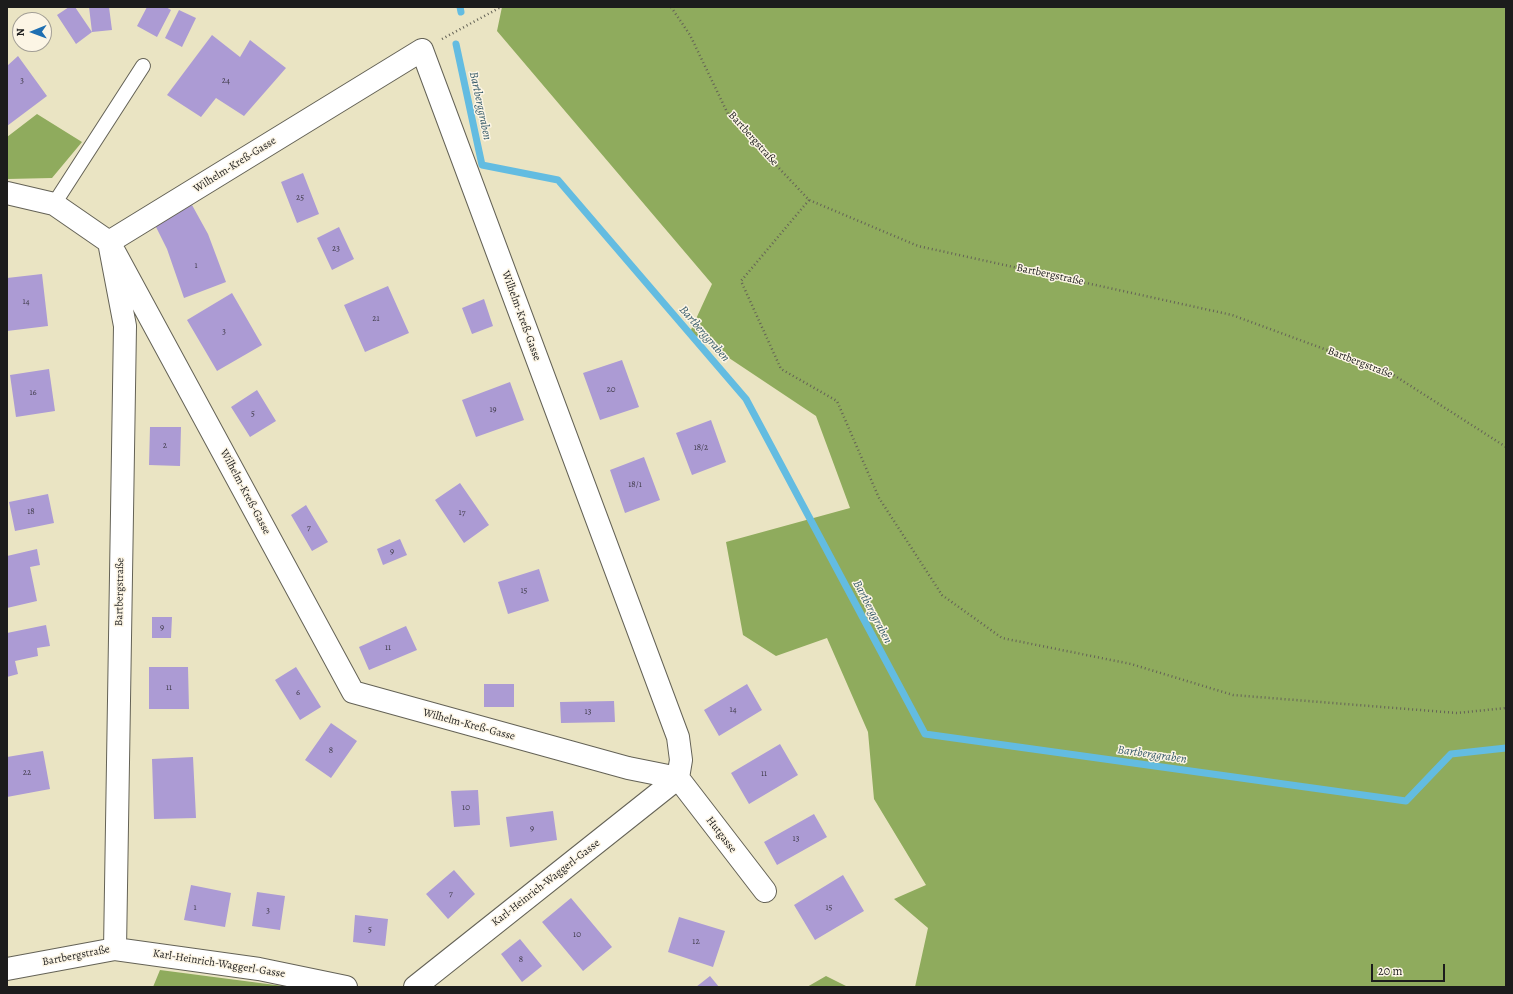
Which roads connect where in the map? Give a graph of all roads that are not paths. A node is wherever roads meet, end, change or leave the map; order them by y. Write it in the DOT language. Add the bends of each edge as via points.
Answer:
graph roads {
  1 [pos="143,66"];
  2 [pos="7,193"];
  3 [pos="54,204"];
  4 [pos="110,242"];
  5 [pos="678,778"];
  6 [pos="765,891"];
  7 [pos="115,949"];
  8 [pos="7,968"];
  9 [pos="346,987"];
  10 [pos="415,987"];
  1 -- 3 [label="lane"];
  2 -- 3 [label="street"];
  3 -- 4 [label="street"];
  4 -- 5 [label="street, Wilhelm-Kreß-Gasse" via="353,692 628,768"];
  4 -- 5 [label="street, Wilhelm-Kreß-Gasse" via="422,50 678,737 681,760"];
  4 -- 7 [label="street, Bartbergstraße" via="124,326"];
  5 -- 6 [label="street, Hutgasse"];
  5 -- 10 [label="street, Karl-Heinrich-Waggerl-Gasse"];
  7 -- 8 [label="street, Bartbergstraße"];
  7 -- 9 [label="street, Karl-Heinrich-Waggerl-Gasse" via="259,968"];
}
